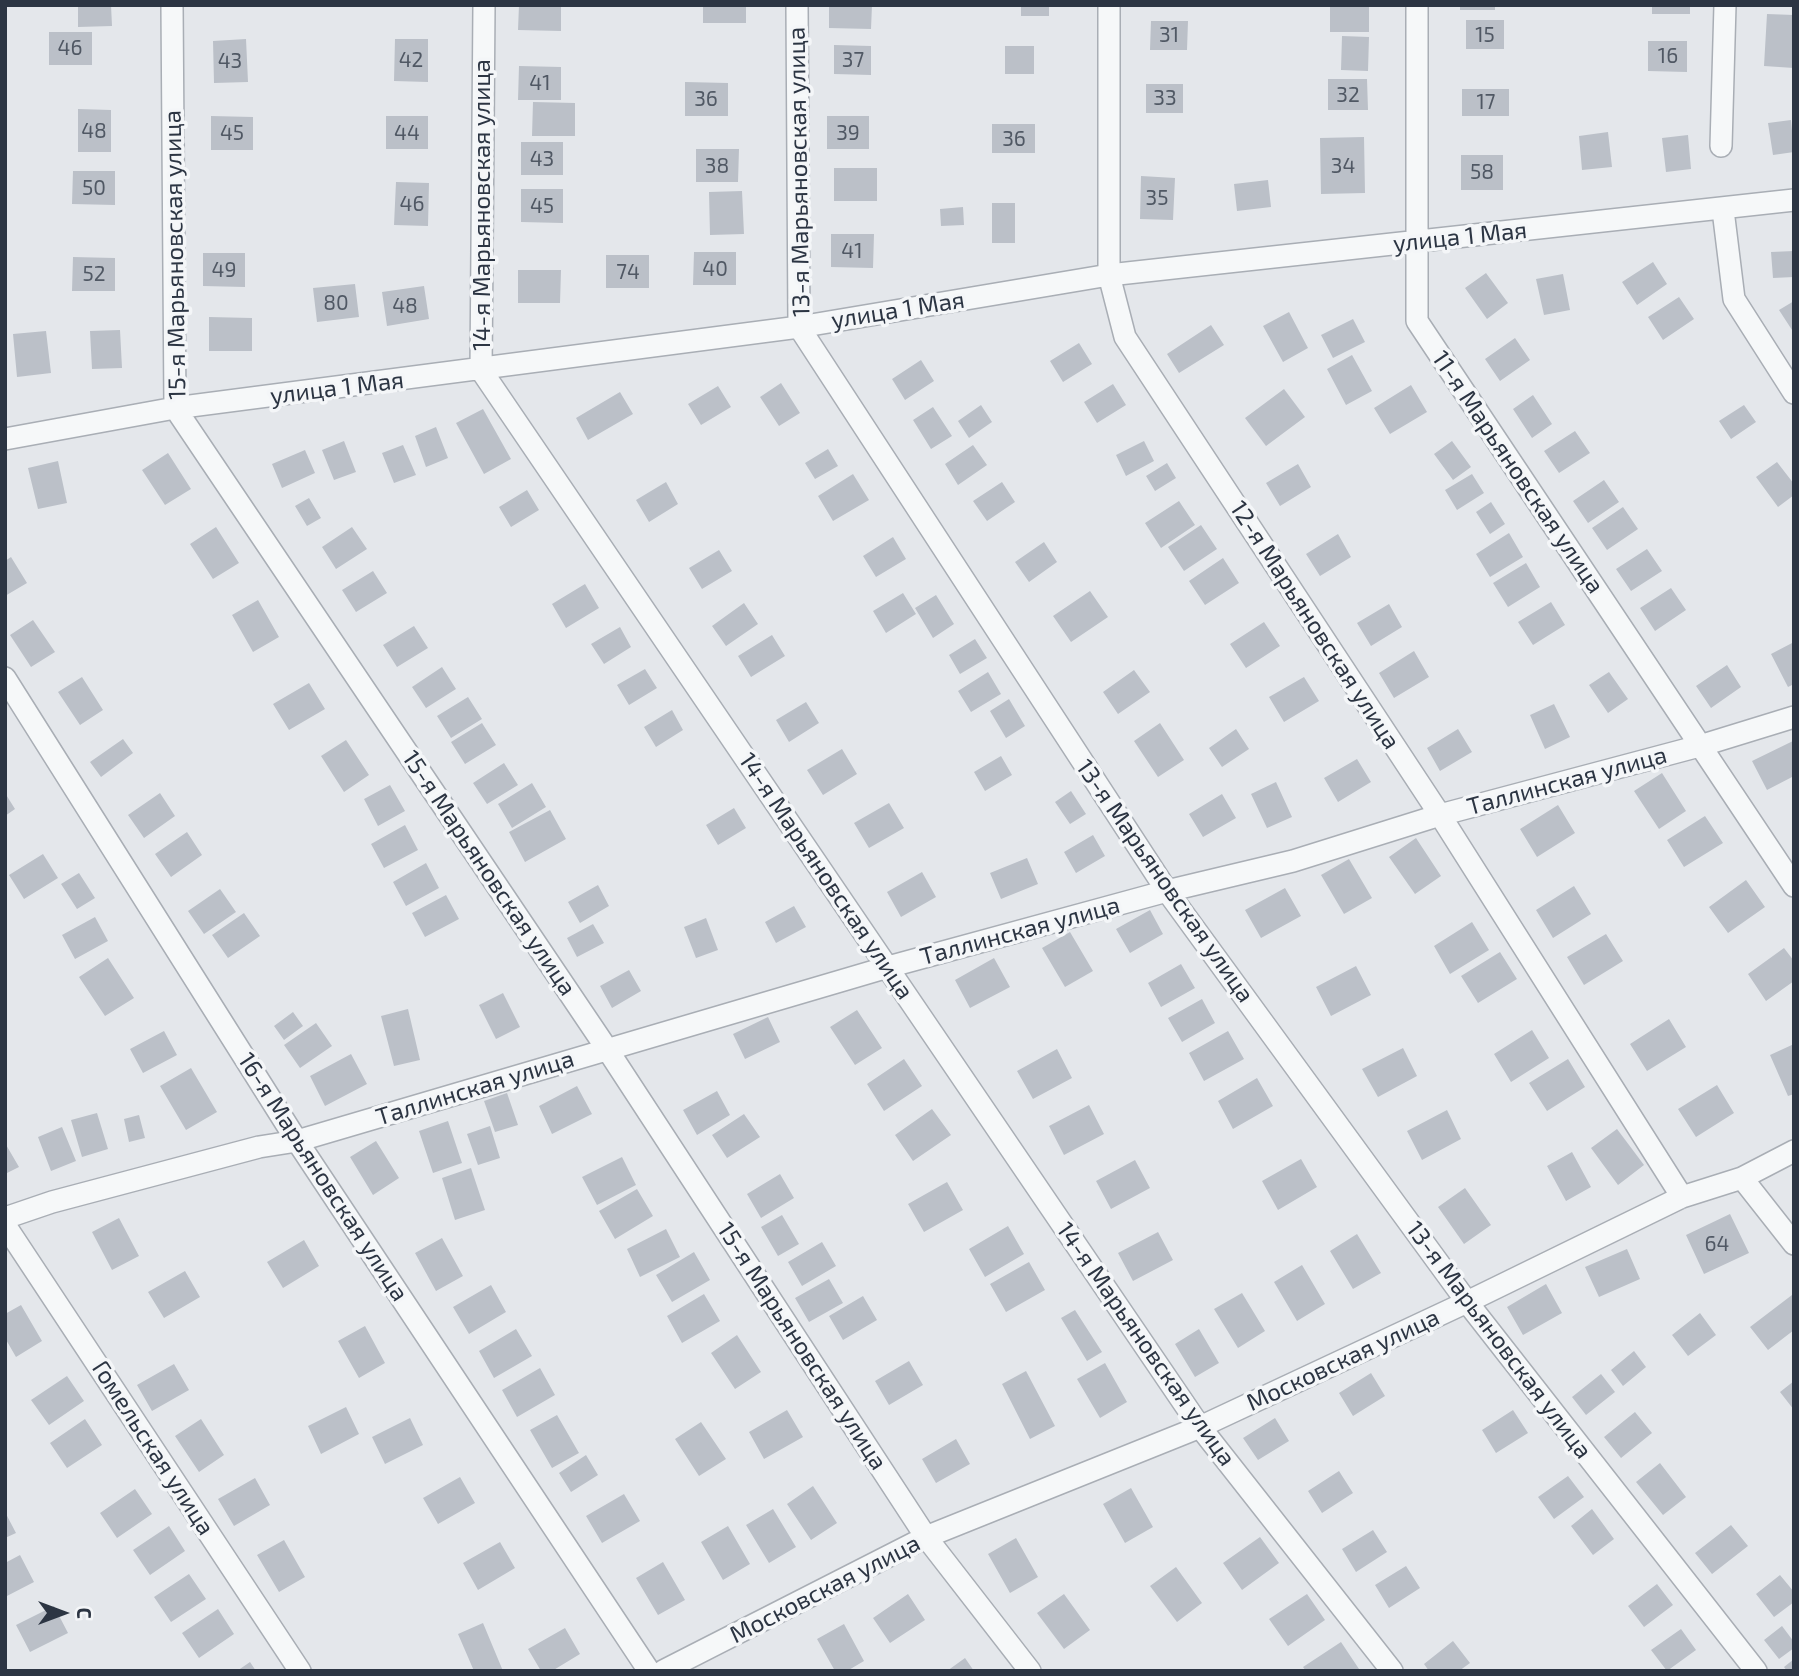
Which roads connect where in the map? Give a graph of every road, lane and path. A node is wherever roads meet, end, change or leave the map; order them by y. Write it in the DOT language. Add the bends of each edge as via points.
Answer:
graph roads {
  1 [pos="172,5"];
  2 [pos="484,5"];
  3 [pos="797,5"];
  4 [pos="1109,5"];
  5 [pos="1417,5"];
  6 [pos="1725,5"];
  7 [pos="1721,146"];
  8 [pos="1794,200"];
  9 [pos="1723,210"];
  10 [pos="1416,242"];
  11 [pos="1109,275"];
  12 [pos="799,327"];
  13 [pos="481,370"];
  14 [pos="1794,393"];
  15 [pos="175,408"];
  16 [pos="5,439"];
  17 [pos="5,678"];
  18 [pos="1794,717"];
  19 [pos="1703,745"];
  20 [pos="1440,815"];
  21 [pos="1794,886"];
  22 [pos="1167,891"];
  23 [pos="888,967"];
  24 [pos="607,1049"];
  25 [pos="298,1141"];
  26 [pos="1794,1151"];
  27 [pos="1742,1178"];
  28 [pos="1682,1197"];
  29 [pos="5,1218"];
  30 [pos="5,1225"];
  31 [pos="1794,1244"];
  32 [pos="1467,1302"];
  33 [pos="1199,1427"];
  34 [pos="926,1537"];
  35 [pos="300,1671"];
  36 [pos="649,1671"];
  37 [pos="663,1671"];
  38 [pos="1030,1671"];
  39 [pos="1392,1671"];
  40 [pos="1756,1671"];
  1 -- 15 [label="street, 15-я Марьяновская улица"];
  2 -- 13 [label="street, 14-я Марьяновская улица"];
  3 -- 12 [label="street, 13-я Марьяновская улица"];
  4 -- 11 [label="street, 12-я Марьяновская улица"];
  5 -- 10 [label="street, 11-я Марьяновская улица"];
  6 -- 7 [label="street"];
  8 -- 9 [label="street, улица 1 Мая"];
  9 -- 10 [label="street, улица 1 Мая"];
  9 -- 14 [label="street" via="1734,299"];
  10 -- 11 [label="street, улица 1 Мая"];
  10 -- 19 [label="street, 11-я Марьяновская улица" via="1417,321"];
  11 -- 12 [label="street, улица 1 Мая"];
  11 -- 20 [label="street, 12-я Марьяновская улица" via="1125,337"];
  12 -- 13 [label="street, улица 1 Мая"];
  12 -- 22 [label="street, 13-я Марьяновская улица"];
  13 -- 15 [label="street, улица 1 Мая"];
  13 -- 23 [label="street, 14-я Марьяновская улица"];
  15 -- 16 [label="street, улица 1 Мая"];
  15 -- 24 [label="street, 15-я Марьяновская улица"];
  17 -- 25 [label="street, 16-я Марьяновская улица"];
  18 -- 19 [label="street, Таллинская улица"];
  19 -- 20 [label="street, Таллинская улица"];
  19 -- 21 [label="street, 11-я Марьяновская улица"];
  20 -- 22 [label="street, Таллинская улица" via="1293,861"];
  20 -- 28 [label="street, 12-я Марьяновская улица"];
  22 -- 23 [label="street, Таллинская улица"];
  22 -- 32 [label="street, 13-я Марьяновская улица"];
  23 -- 24 [label="street, Таллинская улица"];
  23 -- 33 [label="street, 14-я Марьяновская улица"];
  24 -- 25 [label="street, Таллинская улица"];
  24 -- 34 [label="street, 15-я Марьяновская улица"];
  25 -- 29 [label="street, Таллинская улица" via="259,1147"];
  25 -- 36 [label="street, 16-я Марьяновская улица"];
  26 -- 27 [label="street, Московская улица"];
  27 -- 28 [label="street, Московская улица"];
  27 -- 31 [label="street"];
  28 -- 32 [label="street, Московская улица"];
  30 -- 35 [label="street, Гомельская улица"];
  32 -- 33 [label="street, Московская улица"];
  32 -- 40 [label="street, 13-я Марьяновская улица"];
  33 -- 34 [label="street, Московская улица"];
  33 -- 39 [label="street, 14-я Марьяновская улица"];
  34 -- 37 [label="street, Московская улица"];
  34 -- 38 [label="street, 15-я Марьяновская улица"];
}
